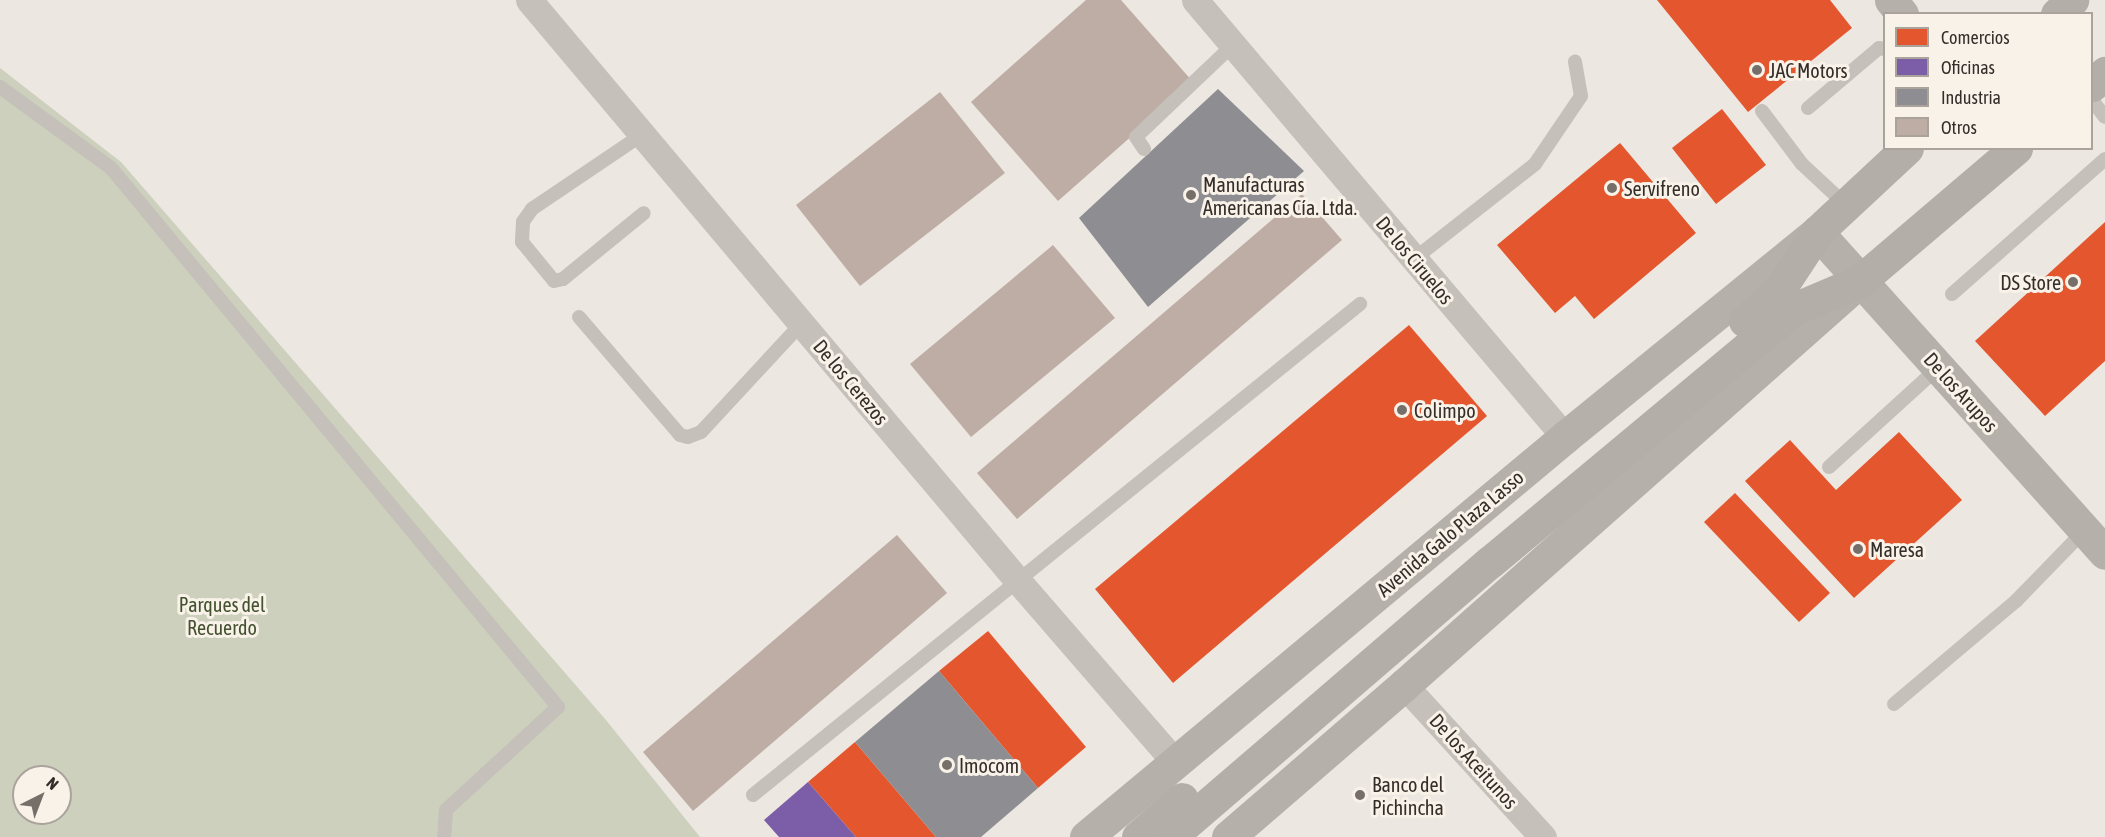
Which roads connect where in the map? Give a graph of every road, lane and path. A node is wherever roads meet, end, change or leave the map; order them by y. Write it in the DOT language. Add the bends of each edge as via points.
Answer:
graph roads {
  1 [pos="529,0"];
  2 [pos="1195,0"];
  3 [pos="2072,0"];
  4 [pos="2059,12"];
  5 [pos="1233,45"];
  6 [pos="1883,49"];
  7 [pos="1575,62"];
  8 [pos="2105,73"];
  9 [pos="2093,83"];
  10 [pos="0,87"];
  11 [pos="2093,102"];
  12 [pos="1808,108"];
  13 [pos="1762,111"];
  14 [pos="2105,117"];
  15 [pos="643,134"];
  16 [pos="1144,149"];
  17 [pos="1905,150"];
  18 [pos="2014,150"];
  19 [pos="2105,159"];
  20 [pos="1845,206"];
  21 [pos="644,213"];
  22 [pos="1817,232"];
  23 [pos="1414,259"];
  24 [pos="1860,281"];
  25 [pos="1952,294"];
  26 [pos="1360,304"];
  27 [pos="579,317"];
  28 [pos="801,324"];
  29 [pos="1939,367"];
  30 [pos="1565,437"];
  31 [pos="1829,467"];
  32 [pos="2095,542"];
  33 [pos="1019,582"];
  34 [pos="1404,685"];
  35 [pos="1894,704"];
  36 [pos="1175,762"];
  37 [pos="753,795"];
  38 [pos="444,837"];
  39 [pos="1086,837"];
  40 [pos="1138,837"];
  41 [pos="1170,837"];
  42 [pos="1228,837"];
  43 [pos="1543,837"];
  1 -- 15 [label="street, De los Cerezos"];
  2 -- 5 [label="street, De los Ciruelos"];
  3 -- 4 [label="main road"];
  5 -- 16 [label="lane" via="1136,137"];
  5 -- 23 [label="street, De los Ciruelos"];
  6 -- 12 [label="lane" via="1879,48"];
  7 -- 23 [label="lane" via="1581,96 1535,164"];
  8 -- 9 [label="main road"];
  10 -- 38 [label="lane" via="111,168 558,707 446,810"];
  11 -- 14 [label="lane"];
  13 -- 20 [label="lane" via="1802,164"];
  15 -- 21 [label="lane" via="532,209 523,222 522,242 554,280 563,279"];
  15 -- 28 [label="street, De los Cerezos"];
  17 -- 20 [label="main road, Avenida Galo Plaza Lasso"];
  18 -- 24 [label="main road"];
  19 -- 25 [label="lane"];
  20 -- 22 [label="main road, Avenida Galo Plaza Lasso"];
  22 -- 24 [label="main road, De los Arupos"];
  22 -- 30 [label="main road, Avenida Galo Plaza Lasso"];
  22 -- 40 [label="main road, Avenida Galo Plaza Lasso" via="1778,293"];
  23 -- 30 [label="street, De los Ciruelos"];
  24 -- 29 [label="main road, De los Arupos"];
  24 -- 34 [label="main road"];
  24 -- 41 [label="main road" via="1792,310"];
  26 -- 33 [label="lane"];
  27 -- 28 [label="lane" via="681,435 688,437 701,432"];
  28 -- 33 [label="street, De los Cerezos"];
  29 -- 31 [label="lane"];
  29 -- 32 [label="main road, De los Arupos"];
  30 -- 36 [label="main road, Avenida Galo Plaza Lasso"];
  32 -- 35 [label="lane" via="2016,601"];
  33 -- 36 [label="street, De los Cerezos"];
  33 -- 37 [label="lane"];
  34 -- 42 [label="main road"];
  34 -- 43 [label="street, De los Aceitunos"];
  36 -- 39 [label="main road, Avenida Galo Plaza Lasso"];
}
